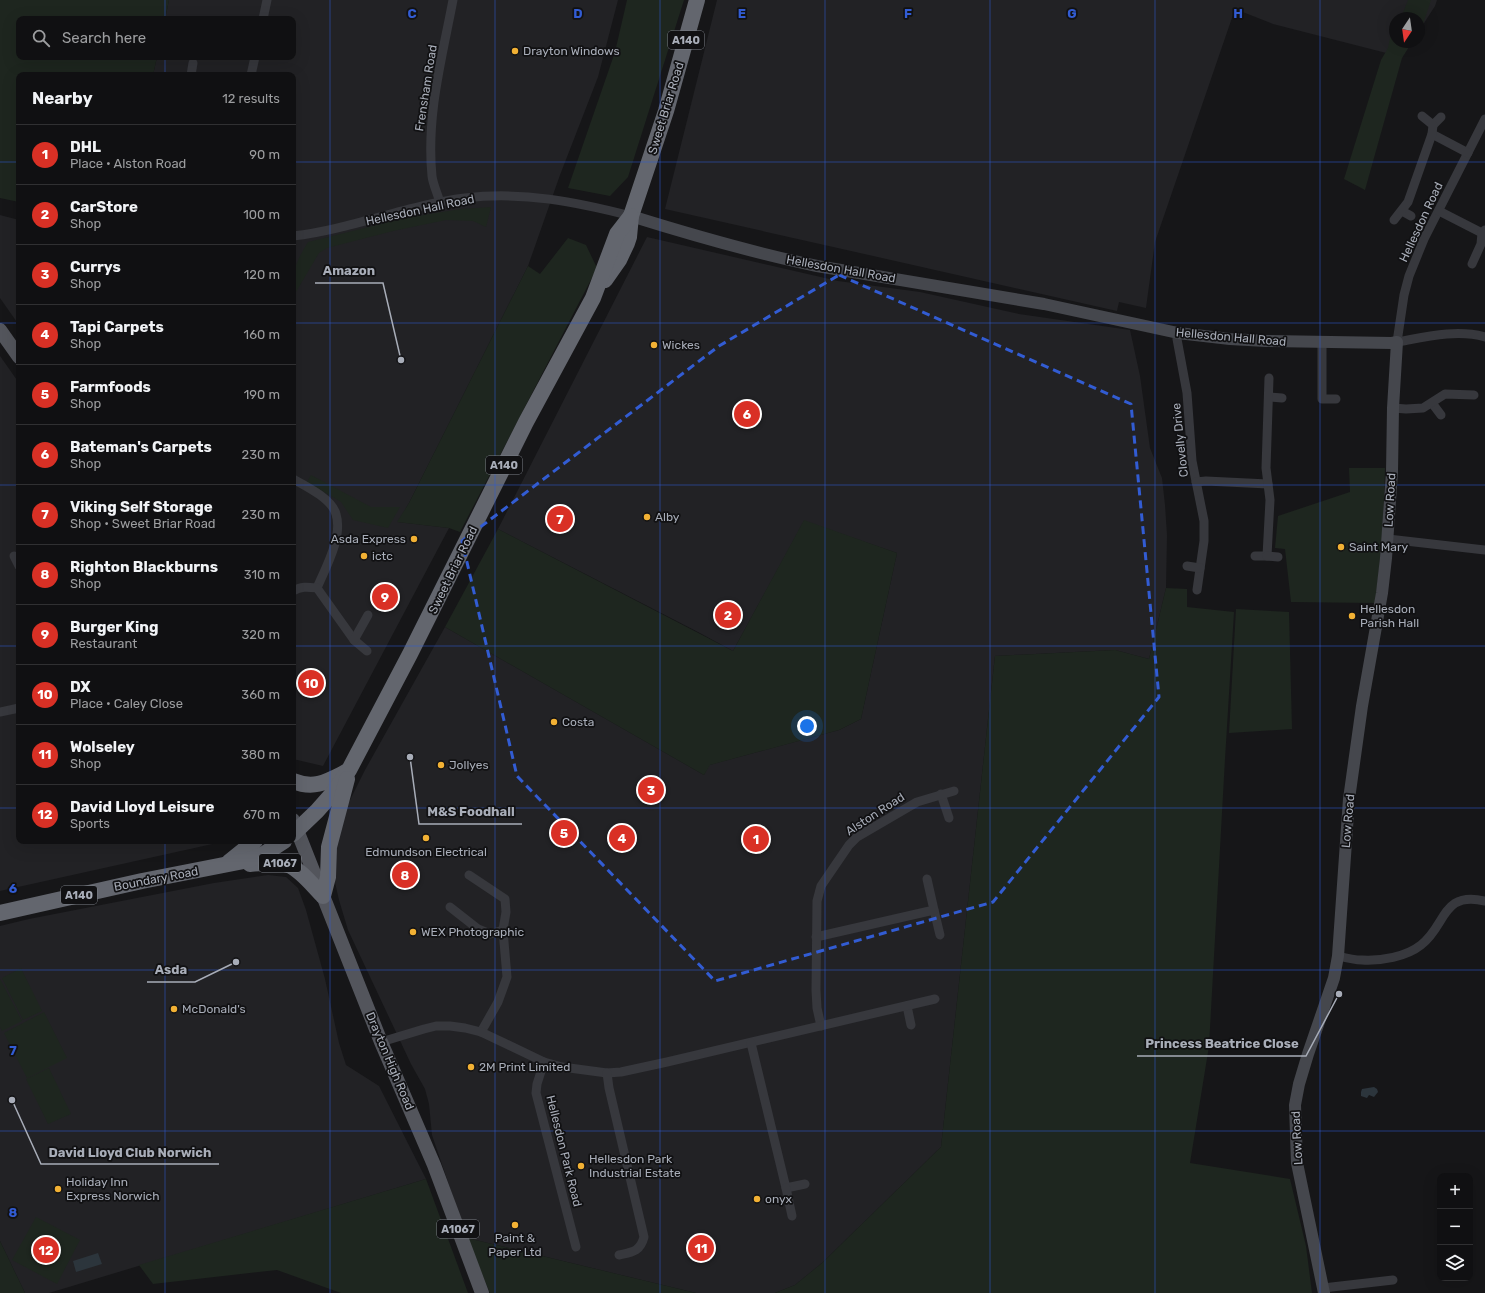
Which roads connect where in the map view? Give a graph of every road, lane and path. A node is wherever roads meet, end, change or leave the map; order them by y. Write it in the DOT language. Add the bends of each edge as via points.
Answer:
graph roads {
  1 [pos="267,0"];
  2 [pos="453,0"];
  3 [pos="697,0"];
  4 [pos="264,16"];
  5 [pos="254,60"];
  6 [pos="193,63"];
  7 [pos="192,72"];
  8 [pos="252,72"];
  9 [pos="1422,116"];
  10 [pos="1441,117"];
  11 [pos="1485,118"];
  12 [pos="1433,129"];
  13 [pos="1468,153"];
  14 [pos="440,203"];
  15 [pos="1402,211"];
  16 [pos="1439,211"];
  17 [pos="631,216"];
  18 [pos="1411,216"];
  19 [pos="1394,220"];
  20 [pos="1484,231"];
  21 [pos="296,235"];
  22 [pos="1472,264"];
  23 [pos="0,330"];
  24 [pos="1178,333"];
  25 [pos="1485,337"];
  26 [pos="1397,342"];
  27 [pos="1322,343"];
  28 [pos="16,353"];
  29 [pos="1269,378"];
  30 [pos="1474,395"];
  31 [pos="1269,397"];
  32 [pos="1282,398"];
  33 [pos="1336,399"];
  34 [pos="1432,403"];
  35 [pos="1393,408"];
  36 [pos="1441,415"];
  37 [pos="296,481"];
  38 [pos="1196,482"];
  39 [pos="1268,484"];
  40 [pos="1388,539"];
  41 [pos="1485,550"];
  42 [pos="14,556"];
  43 [pos="1255,556"];
  44 [pos="1267,556"];
  45 [pos="1278,557"];
  46 [pos="16,560"];
  47 [pos="1187,566"];
  48 [pos="1200,568"];
  49 [pos="317,588"];
  50 [pos="296,590"];
  51 [pos="1197,590"];
  52 [pos="368,615"];
  53 [pos="354,640"];
  54 [pos="367,651"];
  55 [pos="16,709"];
  56 [pos="0,712"];
  57 [pos="349,770"];
  58 [pos="296,782"];
  59 [pos="954,791"];
  60 [pos="941,794"];
  61 [pos="949,818"];
  62 [pos="296,827"];
  63 [pos="296,833"];
  64 [pos="251,844"];
  65 [pos="279,844"];
  66 [pos="225,865"];
  67 [pos="468,875"];
  68 [pos="927,880"];
  69 [pos="323,896"];
  70 [pos="1485,901"];
  71 [pos="450,907"];
  72 [pos="934,910"];
  73 [pos="0,913"];
  74 [pos="503,930"];
  75 [pos="940,935"];
  76 [pos="816,937"];
  77 [pos="1338,956"];
  78 [pos="935,999"];
  79 [pos="907,1006"];
  80 [pos="911,1025"];
  81 [pos="821,1026"];
  82 [pos="481,1032"];
  83 [pos="381,1042"];
  84 [pos="751,1043"];
  85 [pos="544,1062"];
  86 [pos="606,1073"];
  87 [pos="805,1184"];
  88 [pos="786,1188"];
  89 [pos="792,1216"];
  90 [pos="576,1247"];
  91 [pos="619,1255"];
  92 [pos="1393,1280"];
  93 [pos="1323,1290"];
  94 [pos="482,1293"];
  1 -- 4 [label="street"];
  2 -- 14 [label="street, Frensham Road" via="430,131 432,178"];
  3 -- 17 [label="highway, Sweet Briar Road / A140" via="666,111"];
  5 -- 8 [label="street"];
  6 -- 7 [label="street"];
  9 -- 12 [label="street"];
  10 -- 12 [label="street"];
  11 -- 13 [label="street, Hellesdon Road"];
  12 -- 13 [label="street"];
  12 -- 15 [label="street" via="1408,202"];
  13 -- 16 [label="street, Hellesdon Road"];
  14 -- 17 [label="street, Hellesdon Hall Road" via="482,196 524,196 570,202"];
  14 -- 21 [label="street, Hellesdon Hall Road"];
  15 -- 18 [label="street"];
  15 -- 19 [label="street"];
  16 -- 20 [label="street"];
  16 -- 26 [label="street, Hellesdon Road" via="1409,276"];
  17 -- 24 [label="street, Hellesdon Hall Road" via="782,259 1044,304"];
  17 -- 57 [label="highway, Sweet Briar Road / A140" via="629,237 619,260 592,298 526,422"];
  20 -- 22 [label="street"];
  23 -- 28 [label="main road"];
  24 -- 27 [label="street, Hellesdon Hall Road" via="1230,339"];
  24 -- 38 [label="street, Clovelly Drive"];
  25 -- 26 [label="street" via="1465,334 1422,337"];
  26 -- 27 [label="street, Hellesdon Hall Road"];
  26 -- 35 [label="street, Low Road"];
  27 -- 33 [label="street" via="1322,399"];
  29 -- 31 [label="street"];
  30 -- 34 [label="street" via="1445,394"];
  31 -- 32 [label="street"];
  31 -- 39 [label="street" via="1266,468"];
  34 -- 35 [label="street" via="1423,408"];
  34 -- 36 [label="street"];
  35 -- 40 [label="street, Low Road"];
  37 -- 49 [label="street" via="318,494 336,513 336,538"];
  38 -- 39 [label="street"];
  38 -- 48 [label="street, Clovelly Drive" via="1204,521"];
  39 -- 44 [label="street" via="1270,500"];
  40 -- 41 [label="street"];
  40 -- 77 [label="street, Low Road" via="1382,594 1349,799"];
  42 -- 46 [label="street"];
  43 -- 44 [label="street"];
  44 -- 45 [label="street"];
  47 -- 48 [label="street"];
  48 -- 51 [label="street, Clovelly Drive"];
  49 -- 50 [label="street" via="307,586"];
  49 -- 53 [label="street"];
  52 -- 53 [label="street"];
  53 -- 54 [label="street"];
  55 -- 56 [label="street"];
  57 -- 58 [label="highway" via="315,785"];
  57 -- 62 [label="highway, Sweet Briar Road / A140" via="317,811"];
  57 -- 69 [label="highway, A140" via="329,847 328,878"];
  59 -- 60 [label="street, Alston Road"];
  60 -- 61 [label="street"];
  60 -- 76 [label="street, Alston Road" via="917,802 857,837 849,845 821,886 817,901"];
  63 -- 69 [label="main road, Drayton High Road / A1067"];
  64 -- 66 [label="highway, A140"];
  65 -- 66 [label="highway, Boundary Road / A140" via="249,860"];
  66 -- 69 [label="highway, A1067" via="288,865 296,869"];
  66 -- 73 [label="highway, Boundary Road / A140"];
  67 -- 74 [label="street" via="505,898"];
  68 -- 72 [label="street"];
  69 -- 83 [label="main road, Drayton High Road / A1067"];
  70 -- 77 [label="street" via="1466,899 1456,902 1446,910 1431,936 1406,954 1362,960"];
  71 -- 74 [label="street" via="478,929 490,934"];
  72 -- 75 [label="street"];
  72 -- 76 [label="street"];
  74 -- 82 [label="street" via="507,977 498,1002"];
  76 -- 81 [label="street, Alston Road" via="817,1008"];
  77 -- 93 [label="street, Low Road" via="1334,978 1294,1105 1297,1163"];
  78 -- 79 [label="street"];
  79 -- 80 [label="street"];
  79 -- 81 [label="street"];
  81 -- 84 [label="street"];
  82 -- 83 [label="street" via="436,1026"];
  82 -- 85 [label="street"];
  83 -- 94 [label="main road, Drayton High Road / A1067" via="434,1165"];
  84 -- 86 [label="street"];
  84 -- 88 [label="street"];
  85 -- 86 [label="street"];
  85 -- 90 [label="street, Hellesdon Park Road" via="536,1093"];
  86 -- 91 [label="street" via="644,1237 642,1245 634,1252"];
  87 -- 88 [label="street"];
  88 -- 89 [label="street"];
  92 -- 93 [label="street"];
}
